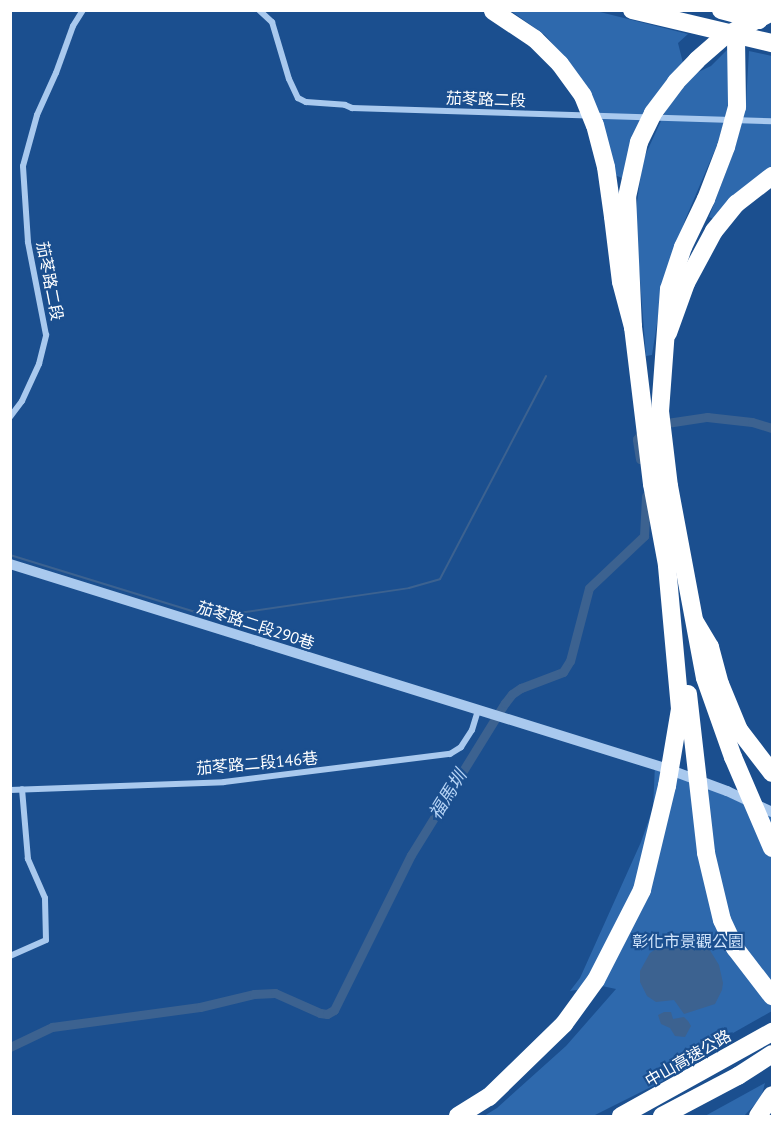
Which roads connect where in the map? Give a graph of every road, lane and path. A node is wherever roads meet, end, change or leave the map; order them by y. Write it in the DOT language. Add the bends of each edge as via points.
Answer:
graph roads {
  1 [pos="83,10"];
  2 [pos="259,10"];
  3 [pos="491,10"];
  4 [pos="632,10"];
  5 [pos="721,10"];
  6 [pos="733,10"];
  7 [pos="772,11"];
  8 [pos="772,23"];
  9 [pos="772,43"];
  10 [pos="772,121"];
  11 [pos="772,176"];
  12 [pos="633,327"];
  13 [pos="664,343"];
  14 [pos="10,417"];
  15 [pos="10,564"];
  16 [pos="667,565"];
  17 [pos="693,617"];
  18 [pos="478,710"];
  19 [pos="772,773"];
  20 [pos="22,789"];
  21 [pos="10,790"];
  22 [pos="772,812"];
  23 [pos="772,848"];
  24 [pos="10,956"];
  25 [pos="772,996"];
  26 [pos="772,1032"];
  27 [pos="772,1054"];
  28 [pos="772,1095"];
  29 [pos="458,1116"];
  30 [pos="621,1116"];
  31 [pos="662,1116"];
  32 [pos="758,1116"];
  1 -- 14 [label="street, 茄苳路二段" via="37,115 23,166 28,242 46,335 39,363 22,401"];
  2 -- 10 [label="street, 茄苳路二段" via="272,21 289,79 298,98 306,102 352,108"];
  3 -- 12 [label="highway, bridge" via="535,39 560,64 583,96 606,167 621,282"];
  4 -- 9 [label="highway, bridge"];
  5 -- 8 [label="highway, bridge"];
  6 -- 13 [label="highway, bridge" via="739,72 737,107 726,147 669,289"];
  7 -- 12 [label="highway, bridge" via="723,37 697,60 653,113 639,142 627,197"];
  11 -- 13 [label="highway, bridge" via="736,204 714,231 686,283"];
  12 -- 16 [label="highway" via="649,464"];
  13 -- 17 [label="highway, bridge" via="660,411"];
  15 -- 18 [label="street, 茄苳路二段290巷"];
  16 -- 25 [label="highway, bridge" via="687,679 706,853 722,920 735,948"];
  16 -- 29 [label="highway, bridge" via="680,709 667,786 642,890 596,980 564,1024 497,1090"];
  17 -- 19 [label="highway, bridge" via="710,647 739,730"];
  17 -- 23 [label="highway, bridge" via="714,707"];
  18 -- 20 [label="street, 茄苳路二段146巷" via="472,730 461,747 450,754 224,782"];
  18 -- 22 [label="street, 茄苳路二段290巷" via="665,768"];
  20 -- 21 [label="street, 茄苳路二段146巷"];
  20 -- 24 [label="street" via="28,859 45,898 46,940"];
  26 -- 30 [label="highway, 中山高速公路"];
  27 -- 31 [label="highway"];
  28 -- 32 [label="highway"];
}
